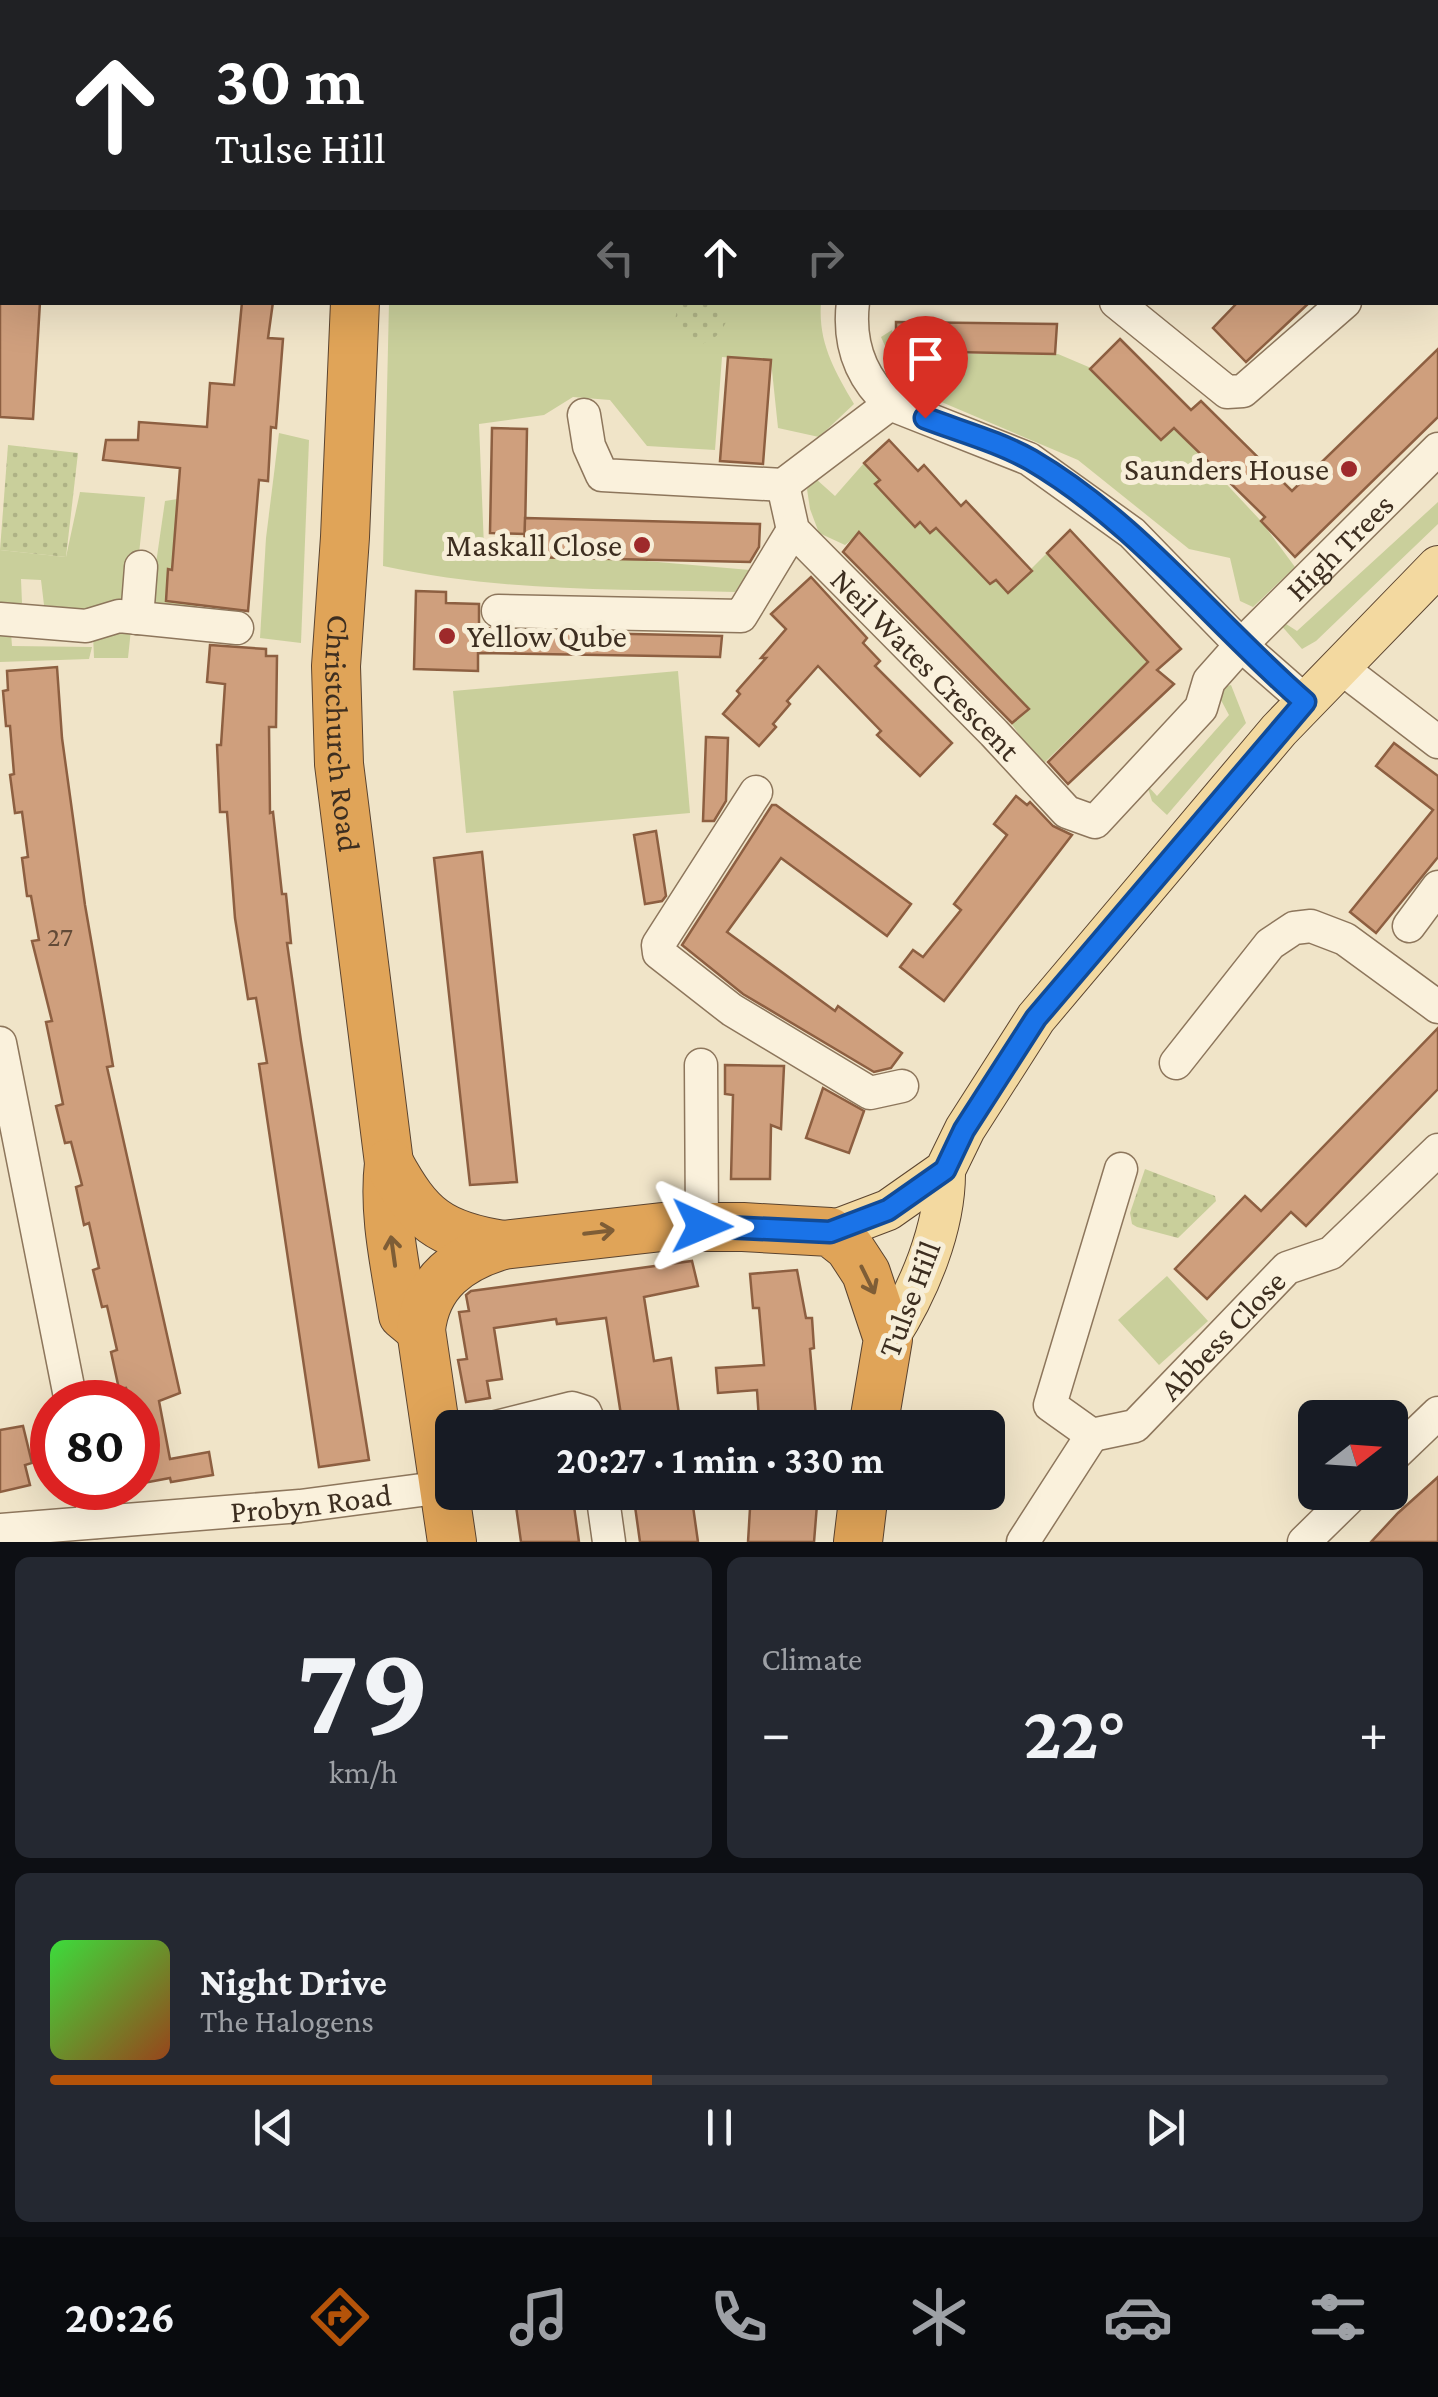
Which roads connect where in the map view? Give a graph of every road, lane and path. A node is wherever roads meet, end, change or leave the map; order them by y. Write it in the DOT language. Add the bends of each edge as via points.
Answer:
graph roads {
  1 [pos="355,305"];
  2 [pos="852,305"];
  3 [pos="1120,305"];
  4 [pos="1342,305"];
  5 [pos="890,404"];
  6 [pos="584,415"];
  7 [pos="1438,449"];
  8 [pos="782,485"];
  9 [pos="793,530"];
  10 [pos="1438,566"];
  11 [pos="141,567"];
  12 [pos="498,611"];
  13 [pos="137,618"];
  14 [pos="0,619"];
  15 [pos="237,628"];
  16 [pos="1241,645"];
  17 [pos="1340,666"];
  18 [pos="1305,702"];
  19 [pos="1438,742"];
  20 [pos="756,792"];
  21 [pos="1095,822"];
  22 [pos="1438,887"];
  23 [pos="1409,926"];
  24 [pos="1438,1007"];
  25 [pos="0,1042"];
  26 [pos="1176,1063"];
  27 [pos="701,1065"];
  28 [pos="902,1086"];
  29 [pos="1438,1150"];
  30 [pos="389,1163"];
  31 [pos="1120,1168"];
  32 [pos="945,1170"];
  33 [pos="702,1226"];
  34 [pos="830,1232"];
  35 [pos="502,1245"];
  36 [pos="421,1330"];
  37 [pos="888,1339"];
  38 [pos="68,1380"];
  39 [pos="436,1410"];
  40 [pos="876,1410"];
  41 [pos="1438,1412"];
  42 [pos="1092,1435"];
  43 [pos="1408,1441"];
  44 [pos="435,1457"];
  45 [pos="93,1510"];
  46 [pos="449,1510"];
  47 [pos="605,1510"];
  48 [pos="862,1510"];
  49 [pos="1337,1510"];
  50 [pos="95,1522"];
  51 [pos="0,1530"];
  52 [pos="452,1542"];
  53 [pos="609,1542"];
  54 [pos="858,1542"];
  55 [pos="1024,1542"];
  56 [pos="1304,1542"];
  1 -- 30 [label="highway, Christchurch Road" via="336,666 339,764"];
  2 -- 5 [label="street" via="857,358 872,388"];
  3 -- 4 [label="street" via="1227,392 1243,392"];
  5 -- 8 [label="street"];
  5 -- 16 [label="street" via="1030,459 1132,533"];
  6 -- 8 [label="street" via="602,475"];
  7 -- 16 [label="street, High Trees"];
  8 -- 9 [label="street"];
  9 -- 12 [label="street" via="741,616"];
  9 -- 21 [label="street, Neil Wates Crescent" via="1066,812"];
  10 -- 17 [label="main road, Tulse Hill"];
  11 -- 13 [label="street"];
  13 -- 14 [label="street" via="86,626"];
  13 -- 15 [label="street"];
  16 -- 18 [label="street"];
  16 -- 21 [label="street, High Trees" via="1209,681 1201,708"];
  17 -- 18 [label="main road, Tulse Hill"];
  17 -- 19 [label="street"];
  18 -- 32 [label="main road, Tulse Hill" via="1036,1018"];
  20 -- 28 [label="street" via="658,953 732,1010 870,1093"];
  22 -- 23 [label="street"];
  24 -- 26 [label="street" via="1346,940 1311,926 1294,928 1270,944"];
  25 -- 38 [label="street"];
  27 -- 33 [label="street"];
  29 -- 42 [label="street, Abbess Close" via="1331,1253 1287,1268 1135,1426"];
  30 -- 35 [label="highway, Christchurch Road" via="423,1216"];
  36 -- 30 [label="highway, Christchurch Road, one-way" via="403,1315 386,1192"];
  31 -- 42 [label="street" via="1050,1406"];
  32 -- 34 [label="main road, Tulse Hill" via="888,1210"];
  32 -- 37 [label="main road, Tulse Hill" via="930,1247 909,1306"];
  33 -- 34 [label="highway"];
  35 -- 33 [label="highway, one-way"];
  34 -- 37 [label="highway, one-way" via="866,1273"];
  35 -- 36 [label="highway" via="469,1256 438,1282"];
  36 -- 39 [label="highway, Christchurch Road"];
  37 -- 40 [label="highway, Tulse Hill"];
  41 -- 43 [label="street"];
  42 -- 55 [label="street"];
  44 -- 50 [label="street, Probyn Road" via="283,1508"];
  45 -- 50 [label="street"];
  46 -- 52 [label="highway, Christchurch Road"];
  47 -- 53 [label="street"];
  48 -- 54 [label="highway"];
  49 -- 56 [label="street"];
  50 -- 51 [label="street, Probyn Road"];
}
